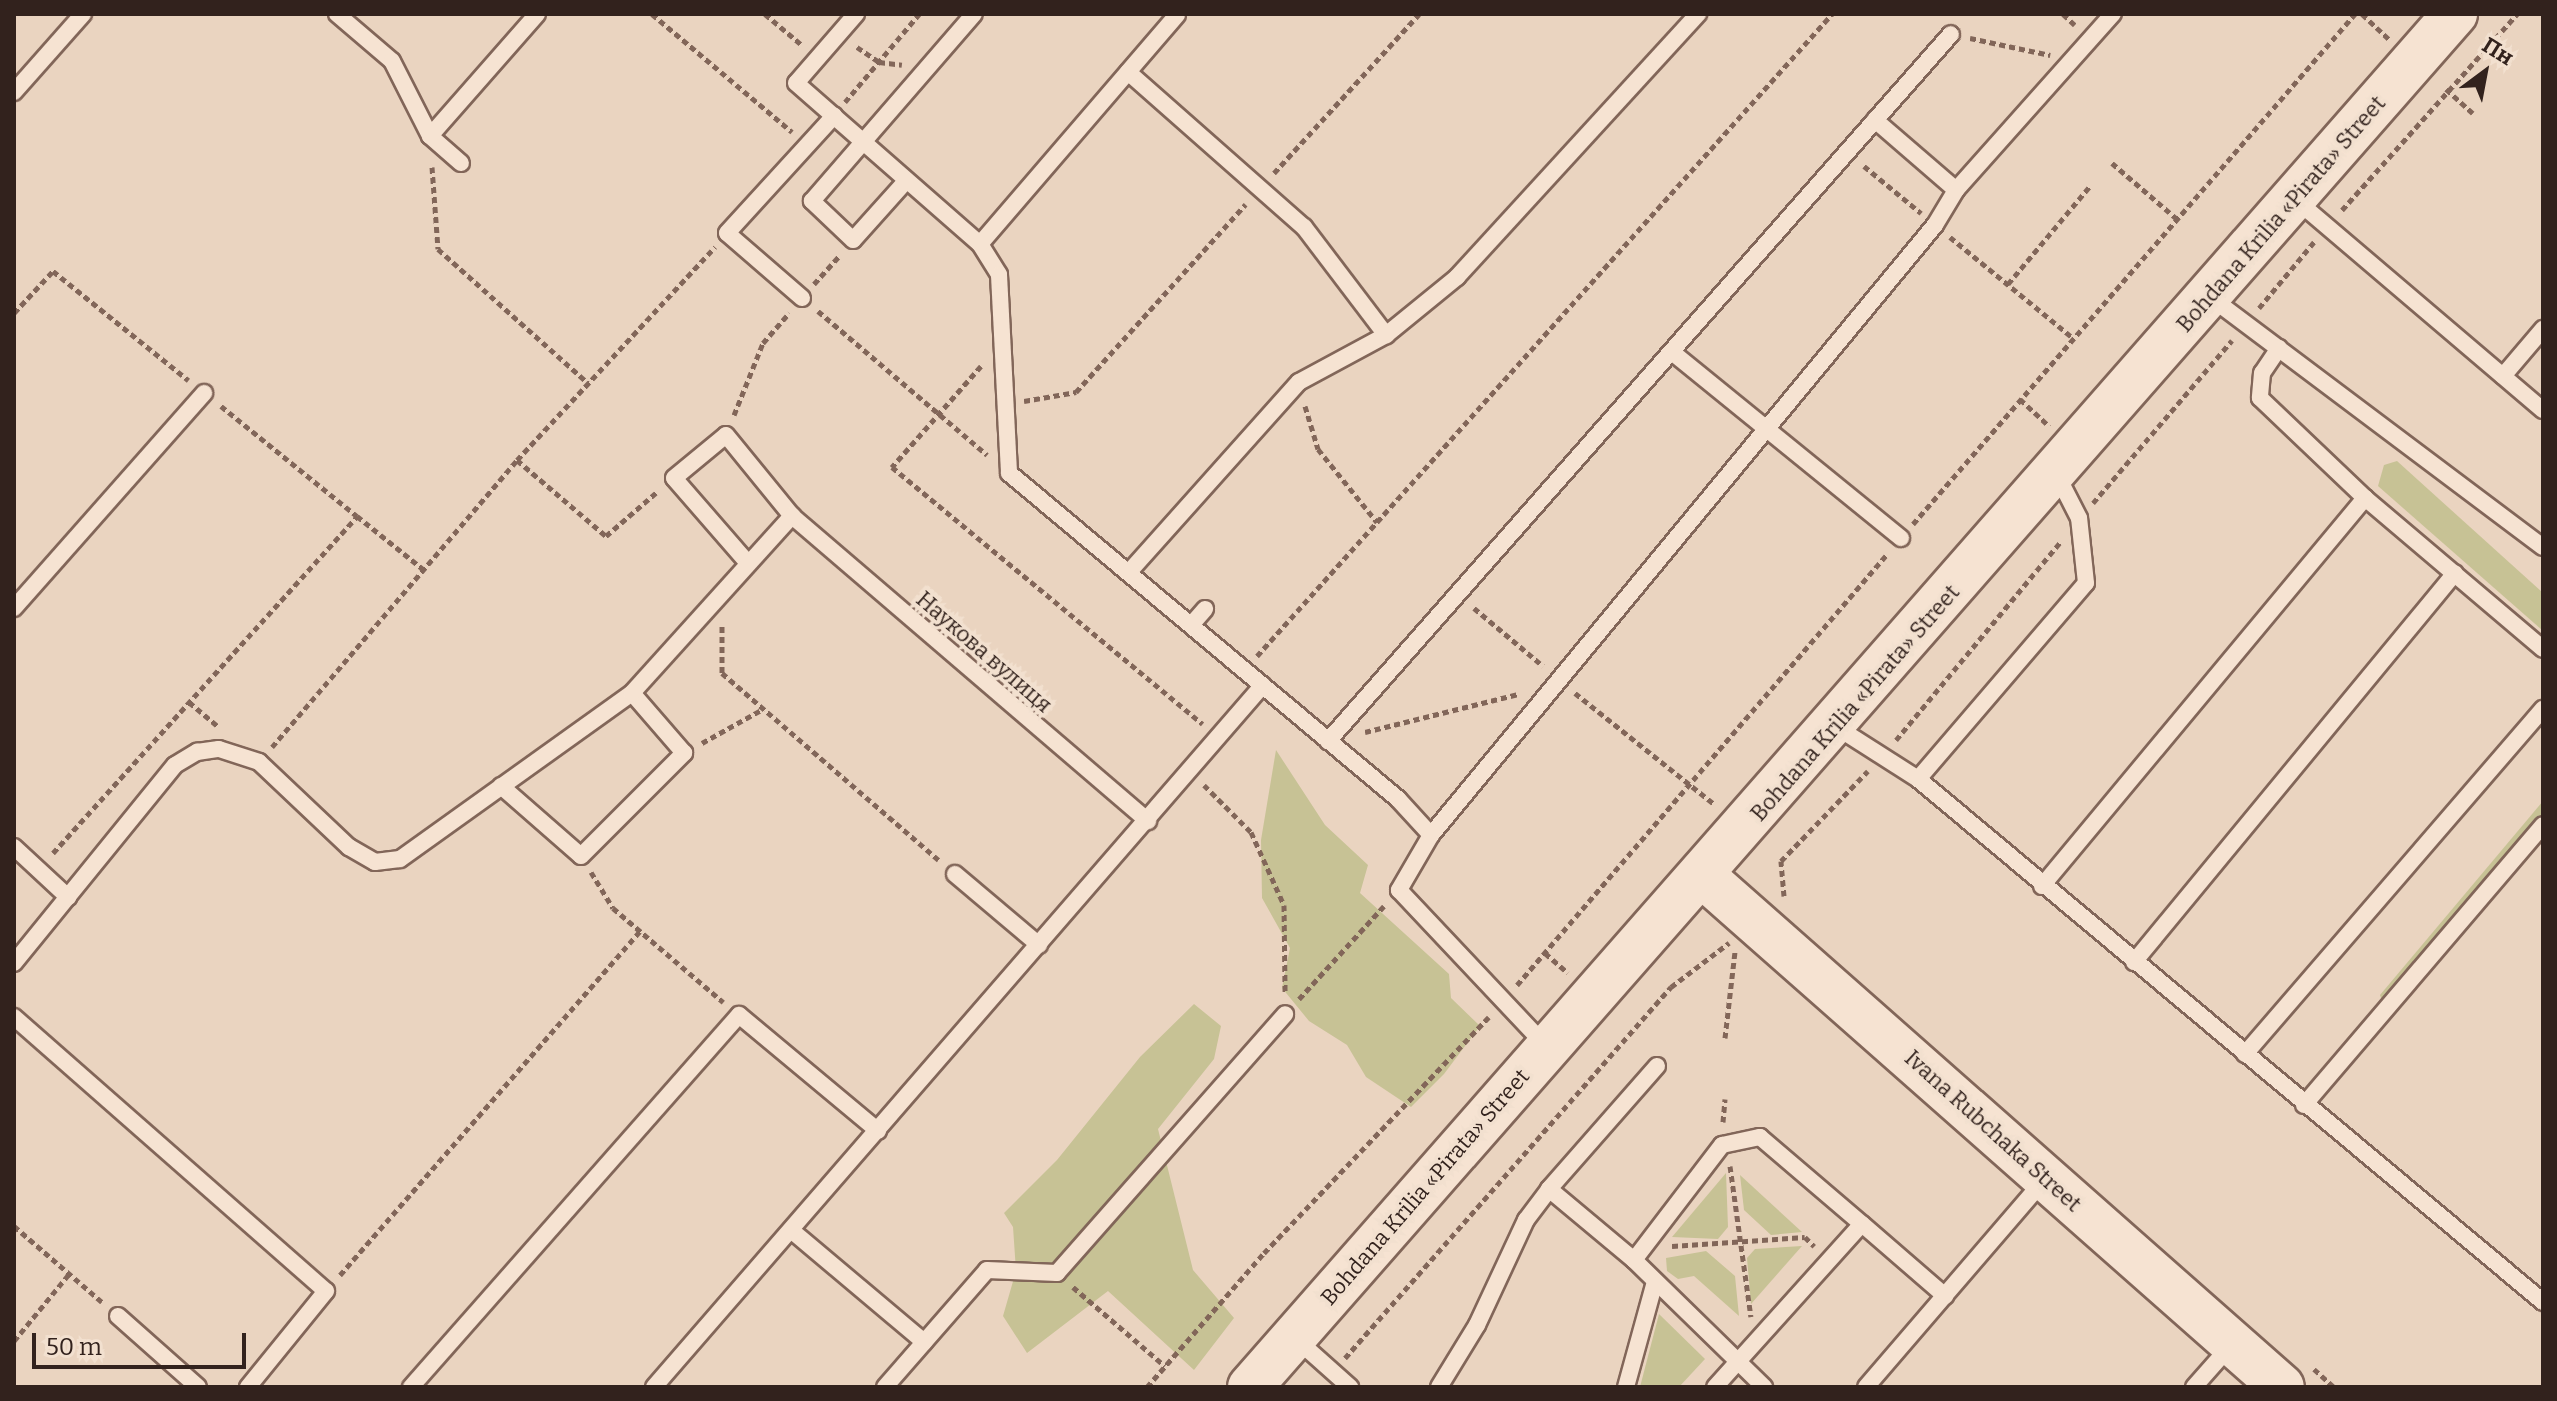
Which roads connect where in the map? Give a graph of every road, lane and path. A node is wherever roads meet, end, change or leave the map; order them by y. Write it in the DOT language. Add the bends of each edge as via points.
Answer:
graph roads {
  1 [pos="83,14"];
  2 [pos="337,14"];
  3 [pos="537,14"];
  4 [pos="652,14"];
  5 [pos="765,14"];
  6 [pos="856,14"];
  7 [pos="919,14"];
  8 [pos="974,14"];
  9 [pos="1419,14"];
  10 [pos="1698,14"];
  11 [pos="1832,14"];
  12 [pos="2063,14"];
  13 [pos="2113,14"];
  14 [pos="2355,14"];
  15 [pos="2455,14"];
  16 [pos="2517,14"];
  17 [pos="1177,15"];
  18 [pos="2081,30"];
  19 [pos="1951,34"];
  20 [pos="815,56"];
  21 [pos="2072,60"];
  22 [pos="1128,72"];
  23 [pos="2446,89"];
  24 [pos="14,92"];
  25 [pos="2473,113"];
  26 [pos="834,116"];
  27 [pos="1875,120"];
  28 [pos="430,136"];
  29 [pos="862,142"];
  30 [pos="808,145"];
  31 [pos="1847,152"];
  32 [pos="461,163"];
  33 [pos="2112,163"];
  34 [pos="906,181"];
  35 [pos="2090,186"];
  36 [pos="1261,188"];
  37 [pos="1956,190"];
  38 [pos="2294,199"];
  39 [pos="2177,219"];
  40 [pos="1935,225"];
  41 [pos="2327,227"];
  42 [pos="727,233"];
  43 [pos="853,240"];
  44 [pos="980,244"];
  45 [pos="2008,284"];
  46 [pos="2210,297"];
  47 [pos="802,298"];
  48 [pos="2245,324"];
  49 [pos="2543,329"];
  50 [pos="1386,335"];
  51 [pos="2073,338"];
  52 [pos="1002,341"];
  53 [pos="2279,348"];
  54 [pos="1672,352"];
  55 [pos="2503,376"];
  56 [pos="1299,382"];
  57 [pos="588,383"];
  58 [pos="204,393"];
  59 [pos="1005,404"];
  60 [pos="2543,410"];
  61 [pos="939,415"];
  62 [pos="1769,430"];
  63 [pos="726,435"];
  64 [pos="517,460"];
  65 [pos="1009,473"];
  66 [pos="2056,473"];
  67 [pos="674,478"];
  68 [pos="2365,498"];
  69 [pos="792,516"];
  70 [pos="2079,518"];
  71 [pos="1377,522"];
  72 [pos="1901,538"];
  73 [pos="2543,547"];
  74 [pos="747,562"];
  75 [pos="423,569"];
  76 [pos="1129,572"];
  77 [pos="2455,573"];
  78 [pos="722,592"];
  79 [pos="1458,595"];
  80 [pos="14,608"];
  81 [pos="1205,609"];
  82 [pos="1192,624"];
  83 [pos="2543,649"];
  84 [pos="1245,669"];
  85 [pos="1562,683"];
  86 [pos="1263,685"];
  87 [pos="632,693"];
  88 [pos="763,709"];
  89 [pos="2543,709"];
  90 [pos="1835,726"];
  91 [pos="1219,737"];
  92 [pos="1328,741"];
  93 [pos="684,753"];
  94 [pos="1883,756"];
  95 [pos="259,762"];
  96 [pos="1190,771"];
  97 [pos="1918,779"];
  98 [pos="1689,783"];
  99 [pos="501,786"];
  100 [pos="1718,808"];
  101 [pos="1148,821"];
  102 [pos="2543,825"];
  103 [pos="1431,835"];
  104 [pos="14,847"];
  105 [pos="1773,853"];
  106 [pos="581,856"];
  107 [pos="1781,861"];
  108 [pos="39,869"];
  109 [pos="955,874"];
  110 [pos="1703,876"];
  111 [pos="2042,886"];
  112 [pos="1399,890"];
  113 [pos="1780,892"];
  114 [pos="68,897"];
  115 [pos="640,931"];
  116 [pos="1039,945"];
  117 [pos="2134,962"];
  118 [pos="14,963"];
  119 [pos="1505,999"];
  120 [pos="1285,1014"];
  121 [pos="739,1015"];
  122 [pos="14,1017"];
  123 [pos="1725,1038"];
  124 [pos="1547,1047"];
  125 [pos="2245,1054"];
  126 [pos="1657,1066"];
  127 [pos="1725,1099"];
  128 [pos="2304,1105"];
  129 [pos="878,1131"];
  130 [pos="1722,1145"];
  131 [pos="2046,1178"];
  132 [pos="1549,1189"];
  133 [pos="1862,1224"];
  134 [pos="14,1226"];
  135 [pos="791,1230"];
  136 [pos="1741,1244"];
  137 [pos="1634,1260"];
  138 [pos="1829,1260"];
  139 [pos="1057,1273"];
  140 [pos="69,1274"];
  141 [pos="1655,1282"];
  142 [pos="326,1291"];
  143 [pos="1945,1296"];
  144 [pos="2543,1302"];
  145 [pos="118,1316"];
  146 [pos="1765,1331"];
  147 [pos="1294,1337"];
  148 [pos="14,1341"];
  149 [pos="924,1342"];
  150 [pos="2233,1343"];
  151 [pos="1737,1361"];
  152 [pos="1340,1365"];
  153 [pos="1165,1366"];
  154 [pos="198,1387"];
  155 [pos="248,1387"];
  156 [pos="411,1387"];
  157 [pos="654,1387"];
  158 [pos="885,1387"];
  159 [pos="1147,1387"];
  160 [pos="1250,1387"];
  161 [pos="1350,1387"];
  162 [pos="1439,1387"];
  163 [pos="1626,1387"];
  164 [pos="1715,1387"];
  165 [pos="1764,1387"];
  166 [pos="1866,1387"];
  167 [pos="2194,1387"];
  168 [pos="2282,1387"];
  1 -- 24 [label="lane"];
  2 -- 28 [label="lane" via="392,61"];
  3 -- 28 [label="lane"];
  4 -- 30 [label="path"];
  5 -- 20 [label="path"];
  6 -- 20 [label="lane"];
  7 -- 26 [label="path"];
  8 -- 29 [label="lane"];
  9 -- 36 [label="path"];
  10 -- 50 [label="lane" via="1457,277"];
  11 -- 71 [label="path"];
  12 -- 18 [label="path"];
  13 -- 21 [label="lane"];
  14 -- 39 [label="path"];
  15 -- 38 [label="street, Bohdana Krilia «Pirata» Street"];
  16 -- 23 [label="path"];
  17 -- 22 [label="lane"];
  19 -- 21 [label="path"];
  19 -- 27 [label="lane"];
  20 -- 26 [label="lane" via="796,83"];
  21 -- 37 [label="lane"];
  22 -- 36 [label="lane"];
  22 -- 44 [label="lane"];
  23 -- 25 [label="path"];
  23 -- 41 [label="path"];
  26 -- 29 [label="lane"];
  26 -- 30 [label="lane"];
  27 -- 31 [label="lane"];
  27 -- 37 [label="lane"];
  28 -- 32 [label="lane"];
  28 -- 57 [label="path" via="438,249"];
  29 -- 34 [label="lane"];
  29 -- 43 [label="lane" via="812,201"];
  30 -- 42 [label="lane"];
  31 -- 40 [label="path"];
  31 -- 54 [label="lane"];
  33 -- 39 [label="path"];
  34 -- 43 [label="lane"];
  34 -- 44 [label="lane"];
  35 -- 45 [label="path"];
  36 -- 50 [label="lane" via="1304,227"];
  36 -- 59 [label="path" via="1076,392"];
  37 -- 40 [label="lane"];
  38 -- 41 [label="lane"];
  38 -- 46 [label="street, Bohdana Krilia «Pirata» Street"];
  39 -- 51 [label="path"];
  40 -- 45 [label="path"];
  40 -- 62 [label="lane"];
  41 -- 48 [label="path"];
  41 -- 55 [label="lane"];
  42 -- 47 [label="lane"];
  42 -- 57 [label="path"];
  43 -- 47 [label="path"];
  44 -- 52 [label="lane" via="999,275"];
  45 -- 51 [label="path"];
  46 -- 48 [label="lane"];
  46 -- 66 [label="street, Bohdana Krilia «Pirata» Street"];
  47 -- 61 [label="path"];
  47 -- 63 [label="path" via="763,343"];
  48 -- 53 [label="lane"];
  48 -- 70 [label="path"];
  49 -- 55 [label="lane"];
  50 -- 56 [label="lane"];
  51 -- 72 [label="path"];
  52 -- 59 [label="lane"];
  52 -- 61 [label="path"];
  53 -- 68 [label="lane" via="2262,373 2260,398"];
  53 -- 73 [label="lane"];
  54 -- 62 [label="lane"];
  54 -- 79 [label="lane"];
  55 -- 60 [label="lane"];
  56 -- 71 [label="path" via="1318,449"];
  56 -- 76 [label="lane"];
  57 -- 64 [label="path"];
  58 -- 80 [label="lane"];
  59 -- 65 [label="lane"];
  61 -- 65 [label="path"];
  61 -- 91 [label="path" via="892,467"];
  62 -- 72 [label="lane"];
  62 -- 85 [label="lane"];
  63 -- 67 [label="lane"];
  63 -- 69 [label="lane, Наукова вулиця"];
  64 -- 67 [label="path" via="606,536"];
  64 -- 75 [label="path"];
  65 -- 76 [label="lane"];
  66 -- 70 [label="lane"];
  66 -- 90 [label="street, Bohdana Krilia «Pirata» Street"];
  67 -- 74 [label="lane"];
  68 -- 77 [label="lane"];
  68 -- 111 [label="lane"];
  69 -- 74 [label="lane"];
  69 -- 101 [label="lane, Наукова вулиця"];
  70 -- 94 [label="path"];
  70 -- 97 [label="lane" via="2086,583"];
  71 -- 84 [label="path"];
  72 -- 98 [label="path"];
  74 -- 78 [label="lane"];
  75 -- 95 [label="path"];
  75 -- 108 [label="path" via="357,516"];
  76 -- 82 [label="lane"];
  77 -- 83 [label="lane"];
  77 -- 117 [label="lane"];
  78 -- 87 [label="lane"];
  78 -- 88 [label="path" via="722,673"];
  79 -- 85 [label="path"];
  79 -- 92 [label="lane"];
  81 -- 82 [label="lane"];
  82 -- 84 [label="lane"];
  84 -- 86 [label="lane"];
  85 -- 92 [label="path"];
  85 -- 98 [label="path"];
  85 -- 103 [label="lane"];
  86 -- 91 [label="lane"];
  86 -- 92 [label="lane"];
  87 -- 93 [label="lane"];
  87 -- 99 [label="lane"];
  88 -- 93 [label="path"];
  88 -- 109 [label="path"];
  89 -- 125 [label="lane"];
  90 -- 94 [label="lane"];
  90 -- 110 [label="street, Bohdana Krilia «Pirata» Street"];
  91 -- 96 [label="lane"];
  92 -- 103 [label="lane" via="1398,799"];
  93 -- 106 [label="lane"];
  94 -- 97 [label="lane"];
  94 -- 107 [label="path"];
  95 -- 99 [label="lane" via="349,847 375,862 400,859"];
  95 -- 114 [label="lane" via="219,749 197,752 175,765"];
  96 -- 101 [label="lane"];
  96 -- 120 [label="path" via="1251,832 1284,905"];
  97 -- 111 [label="lane"];
  98 -- 100 [label="path"];
  98 -- 119 [label="path"];
  99 -- 106 [label="lane"];
  101 -- 116 [label="lane"];
  102 -- 128 [label="lane"];
  103 -- 112 [label="lane"];
  104 -- 108 [label="lane"];
  105 -- 107 [label="path"];
  106 -- 115 [label="path" via="613,908"];
  107 -- 113 [label="path"];
  108 -- 114 [label="lane"];
  109 -- 116 [label="lane"];
  110 -- 124 [label="street, Bohdana Krilia «Pirata» Street"];
  110 -- 131 [label="street, Ivana Rubchaka Street"];
  111 -- 117 [label="lane"];
  112 -- 119 [label="lane"];
  112 -- 120 [label="path"];
  114 -- 118 [label="lane"];
  115 -- 121 [label="path"];
  115 -- 142 [label="path"];
  116 -- 129 [label="lane"];
  117 -- 125 [label="lane"];
  119 -- 124 [label="lane"];
  119 -- 153 [label="path" via="1264,1253"];
  120 -- 139 [label="lane"];
  121 -- 129 [label="lane"];
  121 -- 156 [label="lane"];
  122 -- 142 [label="lane"];
  123 -- 152 [label="path" via="1736,938 1671,987"];
  124 -- 147 [label="street, Bohdana Krilia «Pirata» Street"];
  125 -- 128 [label="lane"];
  126 -- 132 [label="lane"];
  127 -- 130 [label="path"];
  128 -- 144 [label="lane"];
  129 -- 135 [label="lane"];
  130 -- 133 [label="lane" via="1760,1137"];
  130 -- 136 [label="path" via="1735,1179"];
  130 -- 137 [label="lane"];
  131 -- 143 [label="lane"];
  131 -- 150 [label="street, Ivana Rubchaka Street"];
  132 -- 137 [label="lane"];
  132 -- 162 [label="lane" via="1526,1220 1477,1325"];
  133 -- 138 [label="lane"];
  133 -- 143 [label="lane"];
  134 -- 140 [label="path"];
  135 -- 149 [label="lane"];
  135 -- 157 [label="lane"];
  136 -- 137 [label="path" via="1658,1246"];
  136 -- 138 [label="path" via="1805,1237"];
  136 -- 146 [label="path" via="1747,1314"];
  137 -- 141 [label="lane"];
  138 -- 146 [label="lane"];
  139 -- 149 [label="lane" via="987,1270"];
  139 -- 153 [label="path"];
  140 -- 145 [label="path"];
  140 -- 148 [label="path"];
  141 -- 151 [label="lane"];
  141 -- 163 [label="lane"];
  142 -- 155 [label="lane"];
  143 -- 166 [label="lane"];
  145 -- 154 [label="lane"];
  146 -- 151 [label="lane"];
  147 -- 160 [label="street, Bohdana Krilia «Pirata» Street"];
  147 -- 161 [label="lane"];
  149 -- 158 [label="lane"];
  150 -- 167 [label="lane"];
  150 -- 168 [label="street, Ivana Rubchaka Street"];
  151 -- 164 [label="lane"];
  151 -- 165 [label="lane"];
  153 -- 159 [label="path"];
}
